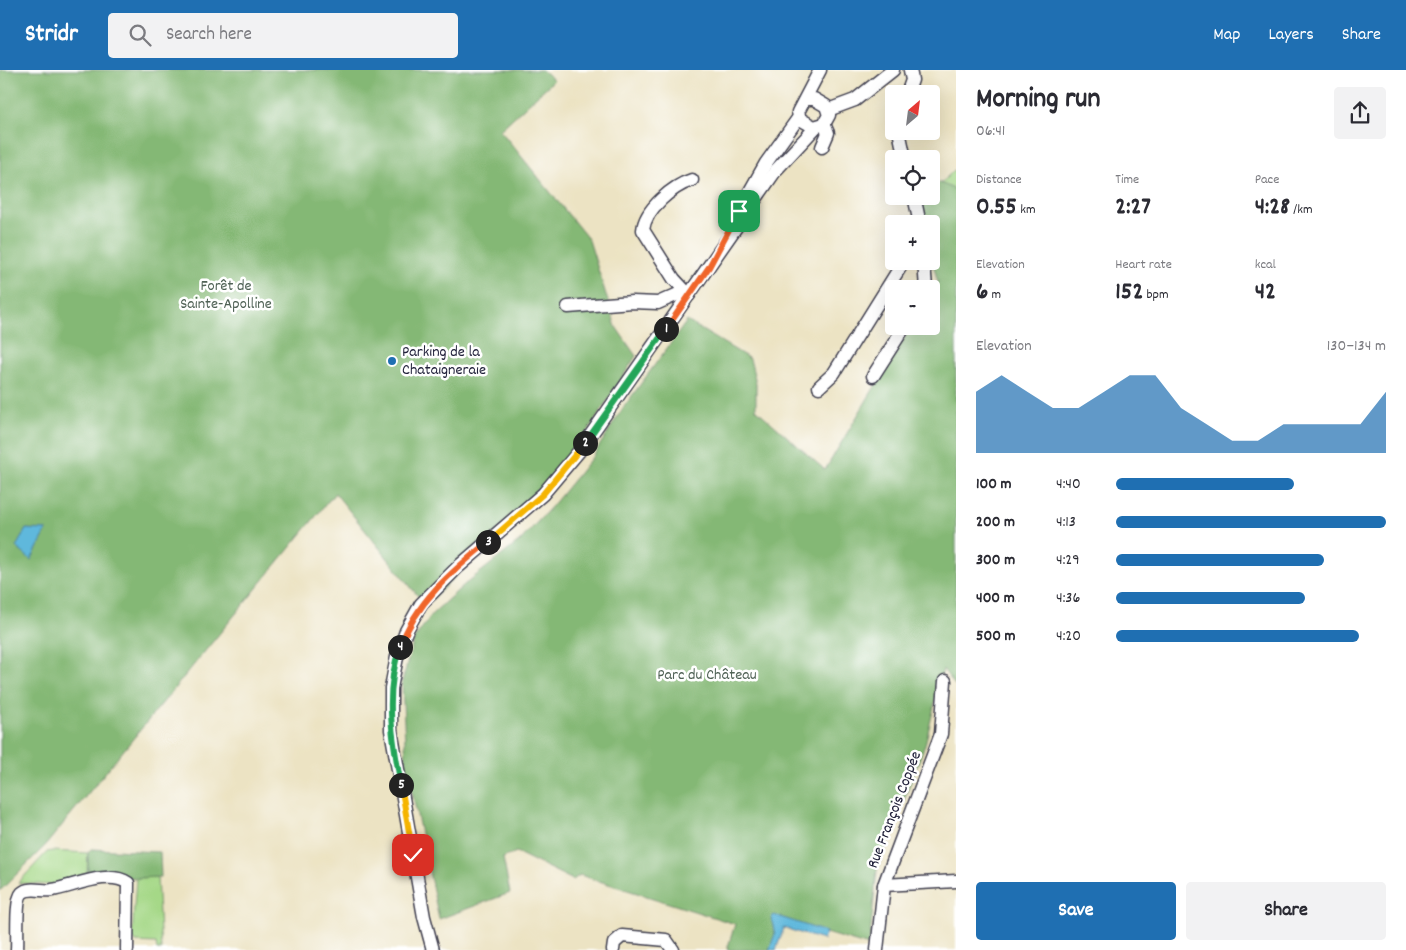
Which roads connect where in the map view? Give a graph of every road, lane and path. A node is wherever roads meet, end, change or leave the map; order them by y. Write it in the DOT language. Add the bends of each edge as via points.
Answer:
graph roads {
  1 [pos="893,70"];
  2 [pos="910,70"];
  3 [pos="817,76"];
  4 [pos="910,85"];
  5 [pos="806,99"];
  6 [pos="824,106"];
  7 [pos="799,117"];
  8 [pos="820,126"];
  9 [pos="822,147"];
  10 [pos="692,180"];
  11 [pos="709,267"];
  12 [pos="898,270"];
  13 [pos="687,293"];
  14 [pos="568,307"];
  15 [pos="899,335"];
  16 [pos="873,376"];
  17 [pos="819,387"];
  18 [pos="945,681"];
  19 [pos="956,881"];
  20 [pos="884,885"];
  21 [pos="18,950"];
  22 [pos="127,950"];
  23 [pos="433,950"];
  24 [pos="613,950"];
  25 [pos="673,950"];
  26 [pos="877,950"];
  1 -- 6 [label="street" via="855,100"];
  2 -- 4 [label="street"];
  3 -- 5 [label="street"];
  3 -- 6 [label="street"];
  5 -- 6 [label="street"];
  5 -- 7 [label="street" via="799,108"];
  6 -- 8 [label="street" via="828,119"];
  7 -- 8 [label="street"];
  7 -- 11 [label="street" via="766,163"];
  8 -- 9 [label="street" via="828,133"];
  8 -- 11 [label="street" via="776,170"];
  10 -- 13 [label="street" via="679,184 648,215 643,230 674,279"];
  11 -- 13 [label="street"];
  12 -- 17 [label="street" via="834,373"];
  13 -- 14 [label="street" via="658,302"];
  13 -- 23 [label="street" via="564,469 543,494 421,604 406,631 390,688 391,730 424,917"];
  15 -- 16 [label="street"];
  18 -- 20 [label="street, Rue François Coppée" via="941,734"];
  19 -- 20 [label="street"];
  20 -- 26 [label="street, Rue François Coppée"];
  21 -- 22 [label="street" via="19,900 23,892 52,891 92,878 128,883"];
  24 -- 25 [label="street" via="614,942 622,936 666,940"];
}
